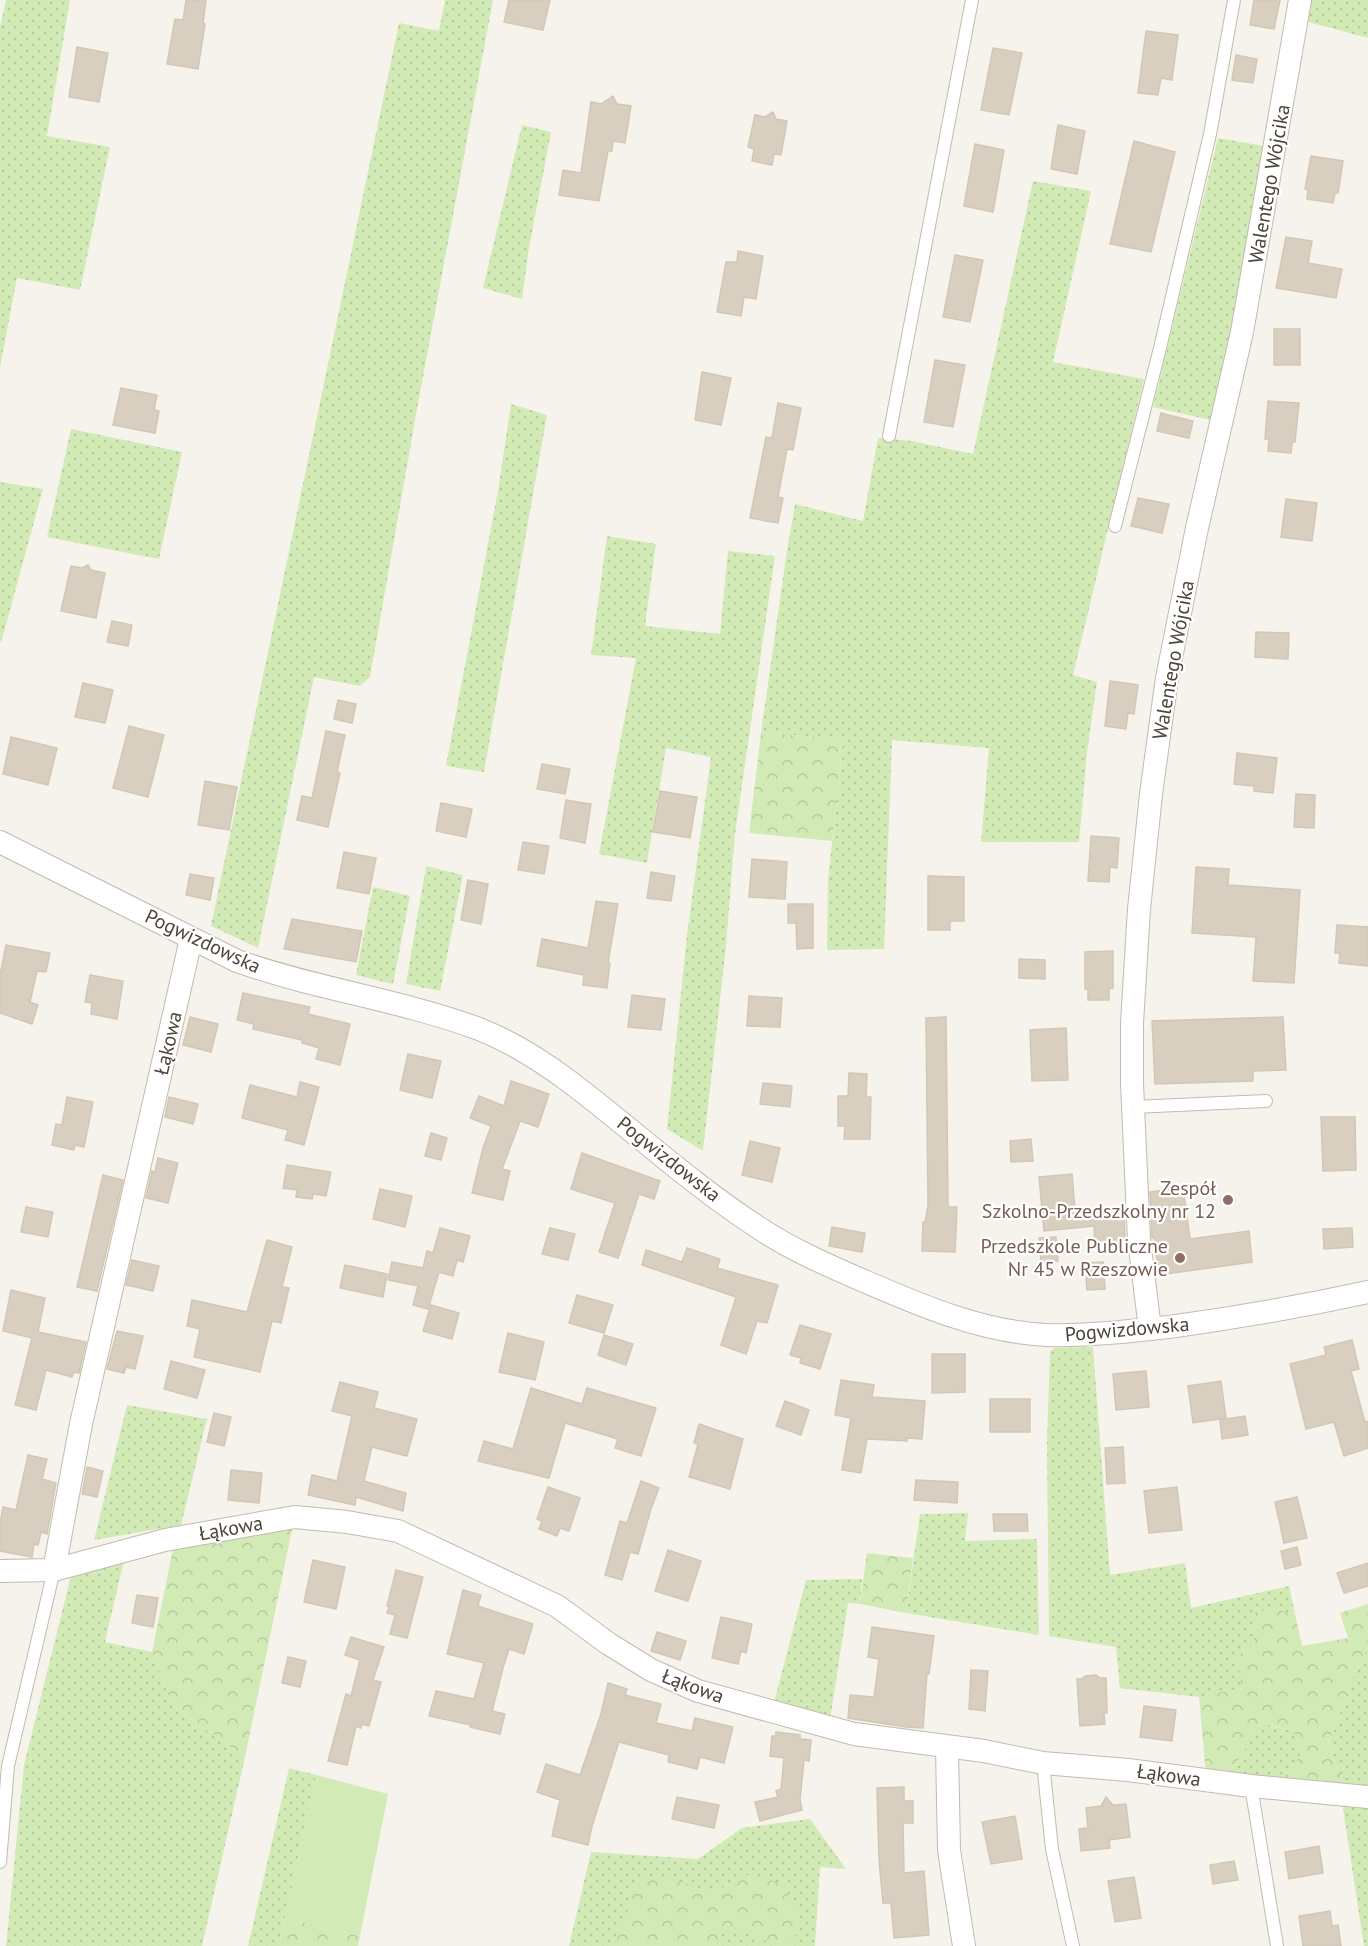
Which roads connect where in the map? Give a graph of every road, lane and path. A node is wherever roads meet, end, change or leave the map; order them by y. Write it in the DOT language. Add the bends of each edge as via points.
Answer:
graph roads {
  1 [pos="972,0"];
  2 [pos="1234,0"];
  3 [pos="1300,0"];
  4 [pos="889,436"];
  5 [pos="1115,526"];
  6 [pos="0,842"];
  7 [pos="191,939"];
  8 [pos="1266,1101"];
  9 [pos="1133,1107"];
  10 [pos="1368,1292"];
  11 [pos="1150,1329"];
  12 [pos="54,1570"];
  13 [pos="0,1571"];
  14 [pos="947,1748"];
  15 [pos="1043,1763"];
  16 [pos="1251,1786"];
  17 [pos="1368,1797"];
  18 [pos="0,1862"];
  19 [pos="964,1946"];
  20 [pos="1073,1946"];
  21 [pos="1277,1946"];
  1 -- 4 [label="lane"];
  2 -- 5 [label="lane" via="1210,134"];
  3 -- 9 [label="street, Walentego Wójcika" via="1242,332 1167,678 1139,909 1132,1023"];
  6 -- 7 [label="street, Pogwizdowska"];
  7 -- 11 [label="street, Pogwizdowska" via="268,972 448,1019 516,1046 546,1064 755,1226 790,1247 904,1299 989,1327 1045,1335"];
  7 -- 12 [label="street, Łąkowa" via="81,1424"];
  8 -- 9 [label="lane"];
  9 -- 11 [label="street, Walentego Wójcika" via="1139,1240"];
  10 -- 11 [label="street, Pogwizdowska" via="1236,1318"];
  12 -- 13 [label="street, Łąkowa"];
  12 -- 14 [label="street, Łąkowa" via="165,1540 295,1517 398,1531 557,1606 651,1670 698,1691 854,1734"];
  12 -- 18 [label="lane" via="8,1766"];
  14 -- 15 [label="street, Łąkowa"];
  14 -- 19 [label="street" via="949,1850"];
  15 -- 16 [label="street, Łąkowa"];
  15 -- 20 [label="lane" via="1052,1849"];
  16 -- 17 [label="street, Łąkowa"];
  16 -- 21 [label="lane"];
}
